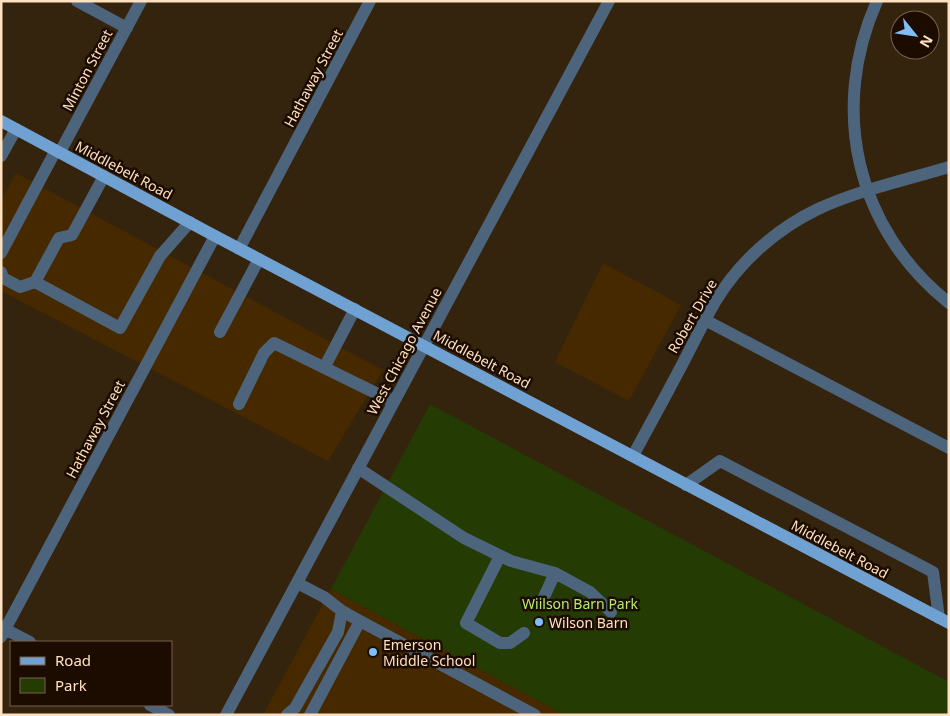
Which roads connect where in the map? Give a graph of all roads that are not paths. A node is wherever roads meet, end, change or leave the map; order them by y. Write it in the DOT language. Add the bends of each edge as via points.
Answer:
graph roads {
  1 [pos="77,1"];
  2 [pos="140,1"];
  3 [pos="370,1"];
  4 [pos="609,1"];
  5 [pos="877,1"];
  6 [pos="127,28"];
  7 [pos="1,121"];
  8 [pos="16,129"];
  9 [pos="58,151"];
  10 [pos="1,156"];
  11 [pos="949,167"];
  12 [pos="104,176"];
  13 [pos="868,192"];
  14 [pos="190,222"];
  15 [pos="215,236"];
  16 [pos="239,249"];
  17 [pos="1,253"];
  18 [pos="258,259"];
  19 [pos="1,272"];
  20 [pos="35,282"];
  21 [pos="949,303"];
  22 [pos="355,309"];
  23 [pos="706,320"];
  24 [pos="220,332"];
  25 [pos="424,345"];
  26 [pos="324,368"];
  27 [pos="394,402"];
  28 [pos="239,404"];
  29 [pos="949,448"];
  30 [pos="633,456"];
  31 [pos="358,468"];
  32 [pos="686,485"];
  33 [pos="500,556"];
  34 [pos="556,573"];
  35 [pos="297,583"];
  36 [pos="544,597"];
  37 [pos="342,611"];
  38 [pos="611,612"];
  39 [pos="944,620"];
  40 [pos="360,622"];
  41 [pos="3,631"];
  42 [pos="524,633"];
  43 [pos="28,641"];
  44 [pos="152,706"];
  45 [pos="169,715"];
  46 [pos="226,715"];
  47 [pos="287,715"];
  48 [pos="310,715"];
  49 [pos="535,715"];
  1 -- 6 [label="street"];
  2 -- 6 [label="street, Minton Street"];
  3 -- 16 [label="street, Hathaway Street"];
  4 -- 25 [label="street, West Chicago Avenue"];
  5 -- 13 [label="street" via="861,46 853,106 857,156"];
  6 -- 9 [label="street, Minton Street"];
  7 -- 8 [label="main road, Middlebelt Road"];
  8 -- 9 [label="main road, Middlebelt Road"];
  8 -- 10 [label="street"];
  9 -- 12 [label="main road, Middlebelt Road"];
  9 -- 17 [label="street, Minton Street"];
  11 -- 13 [label="street, Robert Drive"];
  12 -- 14 [label="main road, Middlebelt Road"];
  12 -- 20 [label="street" via="72,235 59,238"];
  13 -- 21 [label="street" via="883,226 902,255 919,277"];
  13 -- 23 [label="street, Robert Drive" via="818,209 772,238 733,277"];
  14 -- 15 [label="main road, Middlebelt Road"];
  14 -- 20 [label="street" via="160,256 120,328"];
  15 -- 16 [label="main road, Middlebelt Road"];
  15 -- 41 [label="street, Hathaway Street"];
  16 -- 18 [label="main road, Middlebelt Road"];
  18 -- 22 [label="main road, Middlebelt Road"];
  18 -- 24 [label="street"];
  19 -- 20 [label="street" via="3,278 20,287"];
  22 -- 25 [label="main road, Middlebelt Road"];
  22 -- 26 [label="street"];
  23 -- 29 [label="street"];
  23 -- 30 [label="street, Robert Drive"];
  25 -- 27 [label="street, West Chicago Avenue"];
  25 -- 30 [label="main road, Middlebelt Road"];
  26 -- 27 [label="street"];
  26 -- 28 [label="street" via="274,343 264,353"];
  27 -- 31 [label="street, West Chicago Avenue"];
  30 -- 32 [label="main road, Middlebelt Road"];
  31 -- 33 [label="street" via="462,537"];
  31 -- 35 [label="street, West Chicago Avenue"];
  32 -- 39 [label="main road, Middlebelt Road"];
  32 -- 39 [label="street" via="720,460 933,572"];
  33 -- 34 [label="street"];
  33 -- 42 [label="street" via="466,623 500,643 510,643"];
  34 -- 36 [label="street"];
  34 -- 38 [label="street" via="590,592"];
  35 -- 37 [label="street"];
  35 -- 46 [label="street, West Chicago Avenue"];
  37 -- 40 [label="street"];
  37 -- 47 [label="street" via="338,632 295,708"];
  40 -- 48 [label="street"];
  40 -- 49 [label="street"];
  41 -- 43 [label="street"];
  44 -- 45 [label="street"];
}
